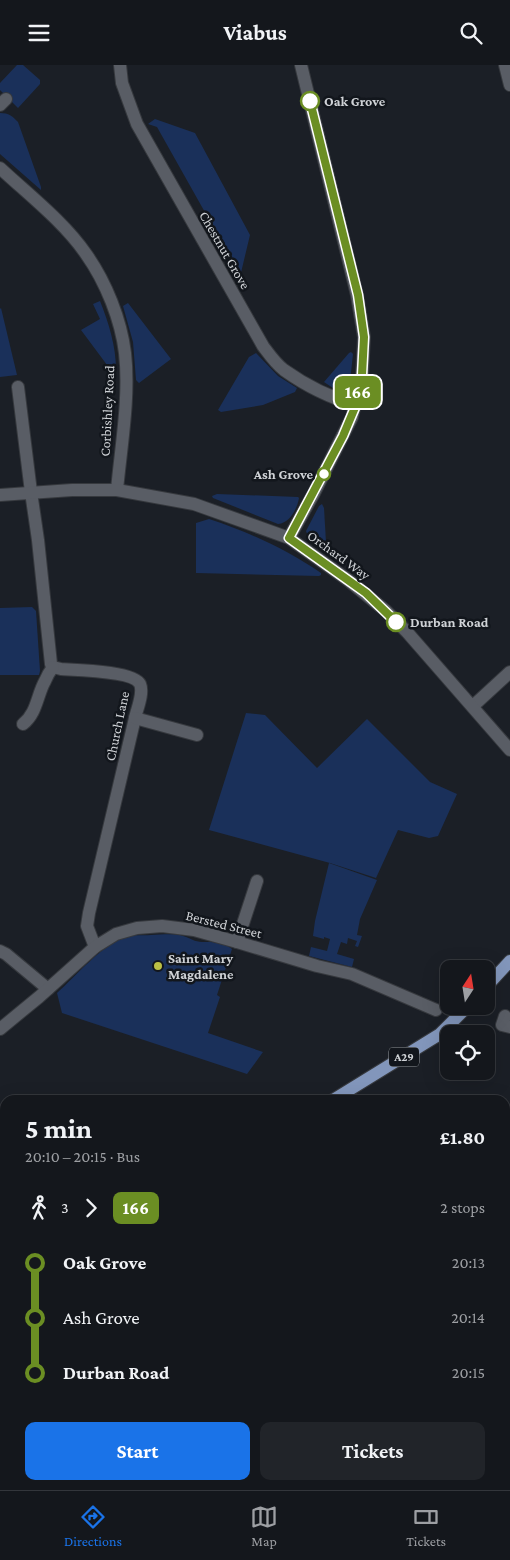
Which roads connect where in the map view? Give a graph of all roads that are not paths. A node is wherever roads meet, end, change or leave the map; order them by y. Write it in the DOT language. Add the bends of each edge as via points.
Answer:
graph roads {
  1 [pos="120,65"];
  2 [pos="301,65"];
  3 [pos="505,65"];
  4 [pos="510,85"];
  5 [pos="0,168"];
  6 [pos="18,387"];
  7 [pos="356,405"];
  8 [pos="117,490"];
  9 [pos="31,492"];
  10 [pos="0,495"];
  11 [pos="289,538"];
  12 [pos="53,667"];
  13 [pos="510,672"];
  14 [pos="473,707"];
  15 [pos="135,718"];
  16 [pos="23,724"];
  17 [pos="197,735"];
  18 [pos="510,750"];
  19 [pos="257,881"];
  20 [pos="237,941"];
  21 [pos="95,947"];
  22 [pos="0,951"];
  23 [pos="510,961"];
  24 [pos="495,977"];
  25 [pos="48,989"];
  26 [pos="436,1010"];
  27 [pos="459,1015"];
  28 [pos="0,1029"];
  29 [pos="341,1095"];
  1 -- 7 [label="street, Chestnut Grove" via="122,83 138,123 263,346 284,369 338,400"];
  2 -- 7 [label="street" via="358,295 364,337"];
  3 -- 4 [label="street"];
  5 -- 8 [label="street, Corbishley Road" via="74,239 98,273 110,299 125,363"];
  6 -- 9 [label="street"];
  7 -- 11 [label="street"];
  8 -- 9 [label="street, Orchard Way"];
  8 -- 11 [label="street, Orchard Way" via="194,504"];
  9 -- 10 [label="street, Orchard Way"];
  9 -- 12 [label="street"];
  11 -- 14 [label="street, Orchard Way" via="379,605"];
  12 -- 15 [label="street, Church Lane" via="132,677 141,686"];
  12 -- 16 [label="street" via="31,716"];
  13 -- 14 [label="street"];
  14 -- 18 [label="street, Orchard Way"];
  15 -- 17 [label="street"];
  15 -- 21 [label="street, Church Lane" via="88,913 88,926"];
  19 -- 20 [label="street"];
  20 -- 21 [label="street, Bersted Street" via="162,926 116,934"];
  20 -- 26 [label="street, Bersted Street" via="352,974"];
  21 -- 25 [label="street, Bersted Street"];
  22 -- 25 [label="street"];
  23 -- 24 [label="main road"];
  25 -- 28 [label="street, Bersted Street"];
  27 -- 29 [label="main road, A29" via="440,1034"];
}
